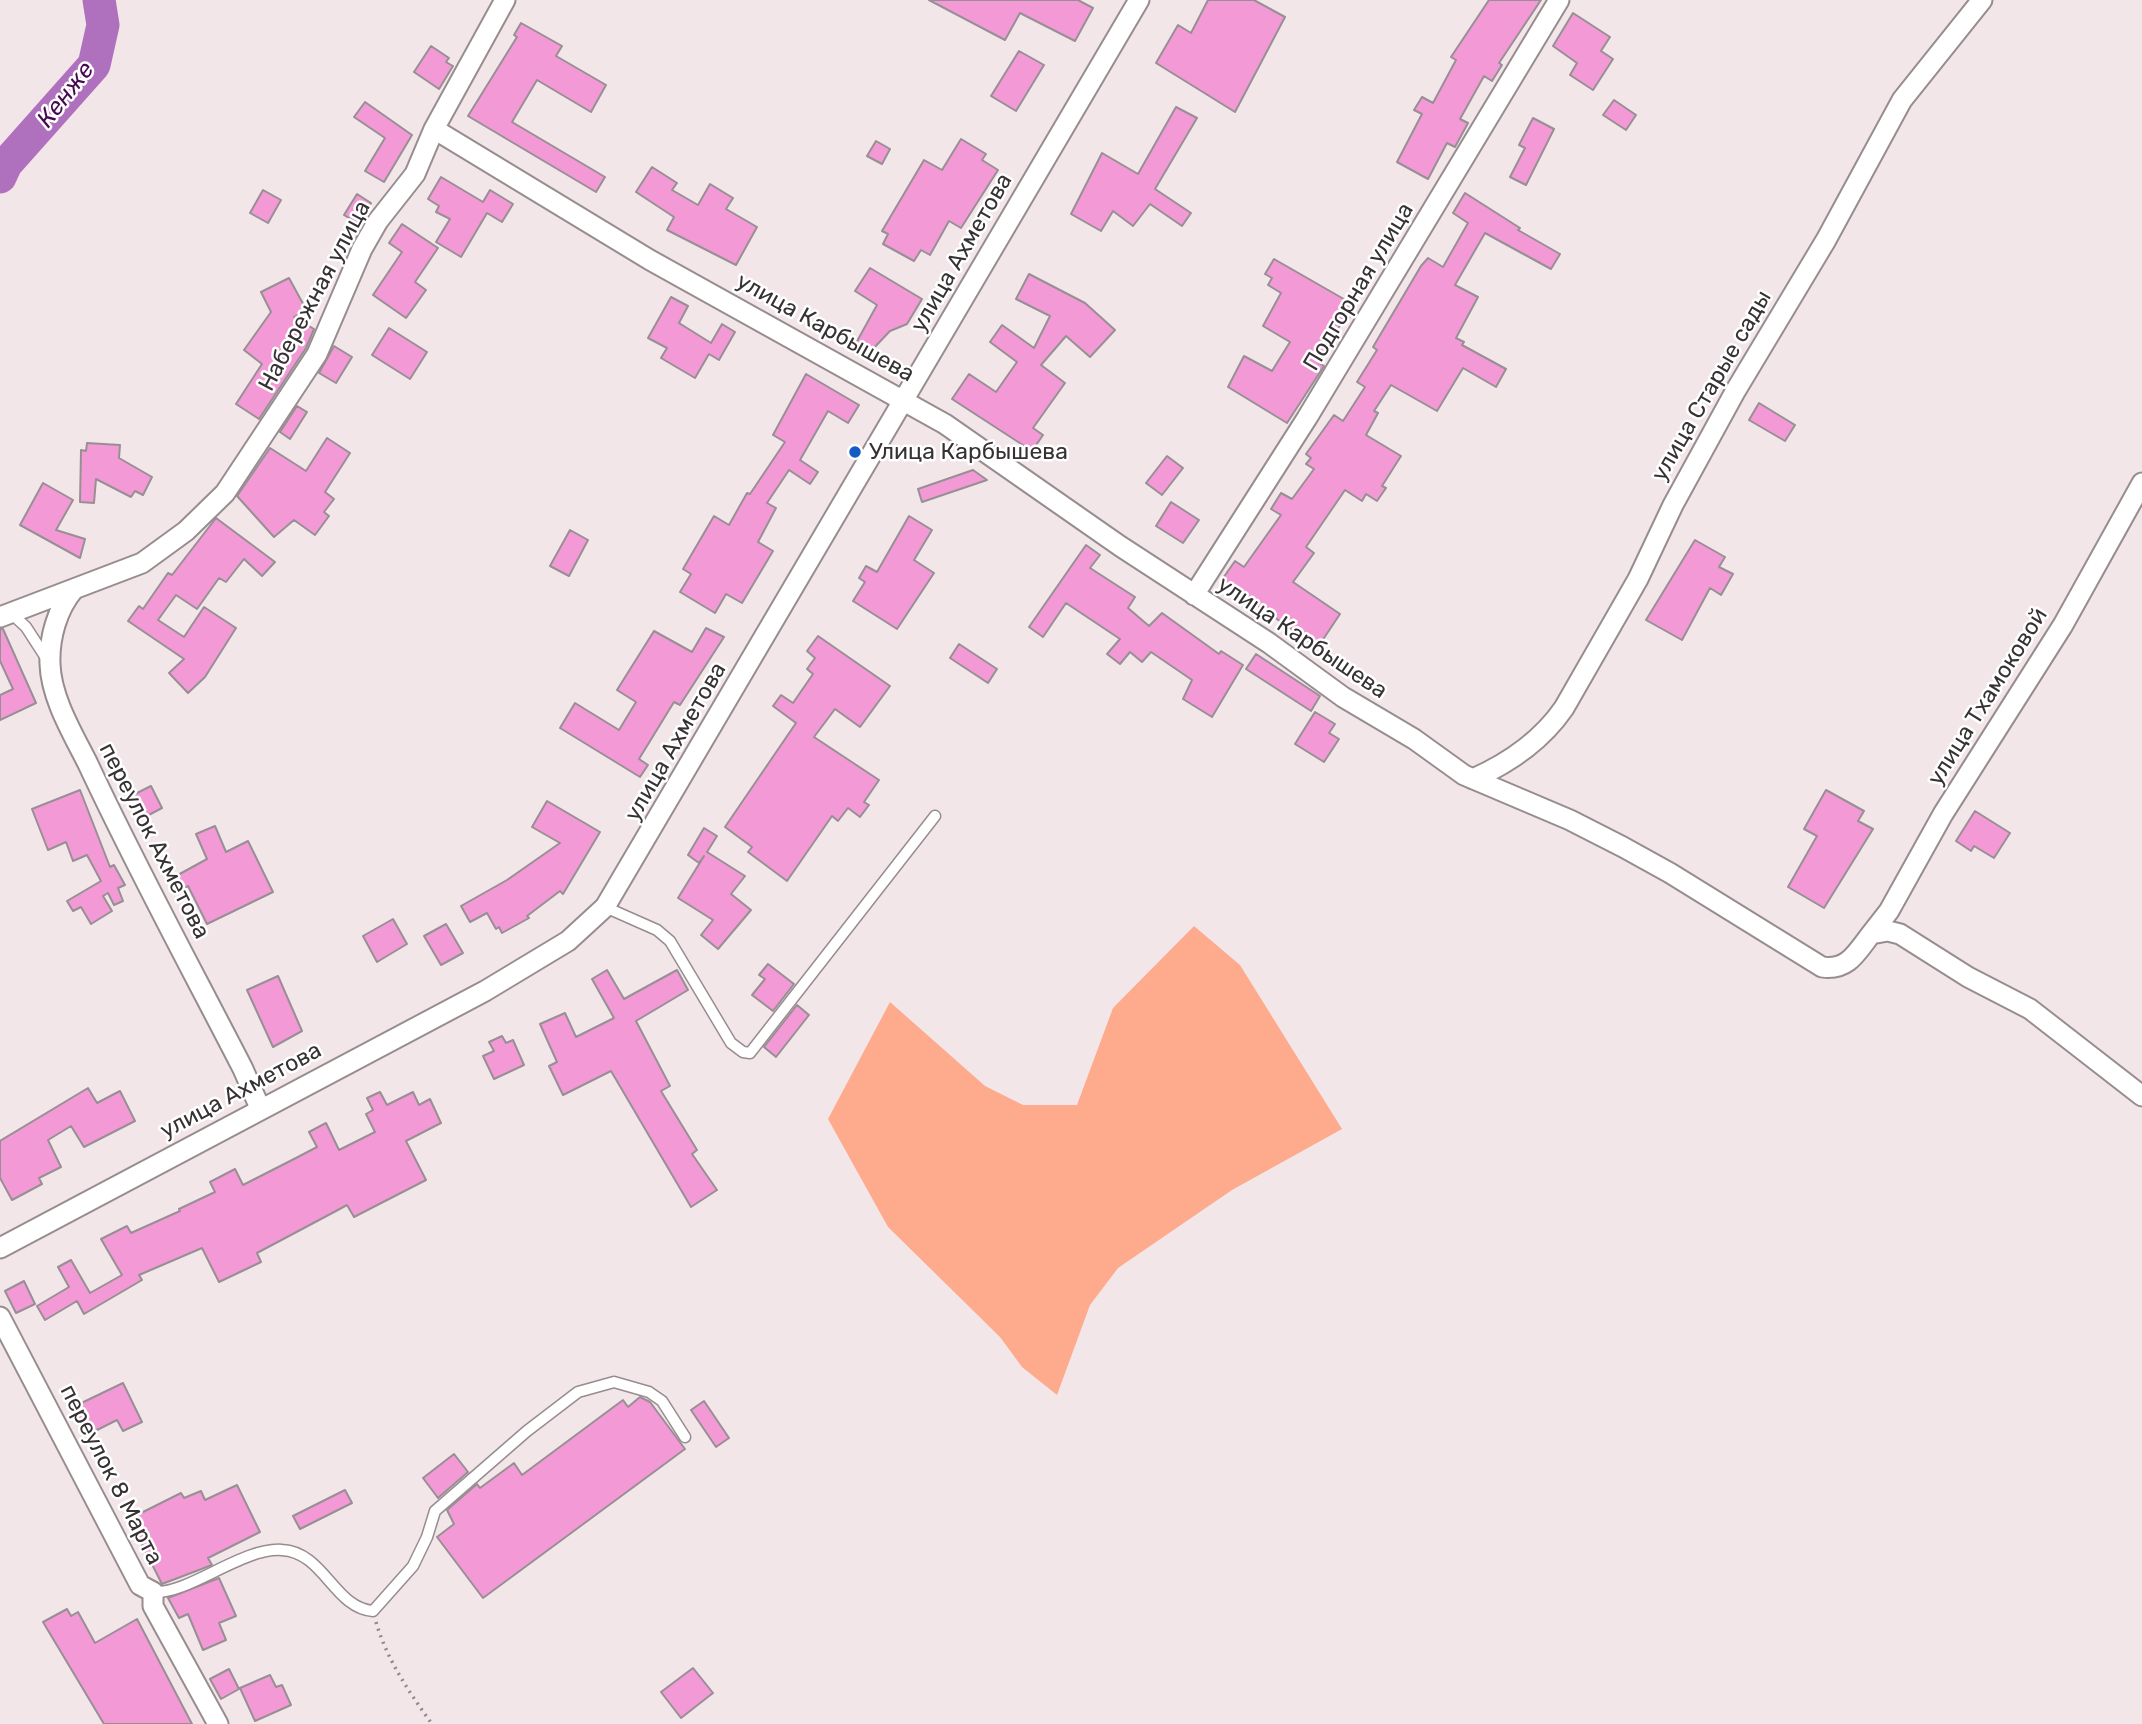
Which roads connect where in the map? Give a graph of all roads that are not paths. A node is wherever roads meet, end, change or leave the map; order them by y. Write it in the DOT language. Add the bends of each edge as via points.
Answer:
graph roads {
  1 [pos="505,0"];
  2 [pos="1139,0"];
  3 [pos="1559,0"];
  4 [pos="1982,0"];
  5 [pos="434,129"];
  6 [pos="904,400"];
  7 [pos="2142,483"];
  8 [pos="74,589"];
  9 [pos="1194,595"];
  10 [pos="6,616"];
  11 [pos="50,665"];
  12 [pos="1474,779"];
  13 [pos="934,817"];
  14 [pos="605,907"];
  15 [pos="1871,934"];
  16 [pos="2142,1096"];
  17 [pos="260,1108"];
  18 [pos="0,1248"];
  19 [pos="0,1317"];
  20 [pos="685,1437"];
  21 [pos="153,1592"];
  22 [pos="218,1724"];
  1 -- 5 [label="street, Набережная улица"];
  2 -- 6 [label="street, улица Ахметова"];
  3 -- 9 [label="street, Подгорная улица" via="1307,418"];
  4 -- 12 [label="street, улица Старые сады" via="1902,100 1826,240 1729,402 1638,579 1564,708 1551,727 1522,751"];
  5 -- 6 [label="street, улица Карбышева" via="650,260"];
  5 -- 8 [label="street, Набережная улица" via="415,174 362,249 317,354 225,493 186,531 142,563"];
  6 -- 9 [label="street, улица Карбышева"];
  6 -- 14 [label="street, улица Ахметова"];
  7 -- 15 [label="street, улица Тхамоковой" via="2063,625"];
  8 -- 10 [label="street, Набережная улица"];
  8 -- 11 [label="street, переулок Ахметова" via="58,616"];
  9 -- 12 [label="street, улица Карбышева"];
  10 -- 11 [label="lane" via="26,627"];
  11 -- 17 [label="street, переулок Ахметова" via="60,704 107,806"];
  12 -- 15 [label="street, улица Карбышева" via="1570,820 1670,873 1813,964 1840,968"];
  13 -- 14 [label="lane" via="750,1053 731,1043 664,935"];
  14 -- 17 [label="street, улица Ахметова" via="568,941 522,970"];
  15 -- 16 [label="street" via="1900,934 2030,1009"];
  17 -- 18 [label="street, улица Ахметова"];
  19 -- 21 [label="street, переулок 8 Марта" via="140,1585"];
  20 -- 21 [label="lane" via="662,1401 649,1392 614,1382 578,1392 435,1511 413,1566 373,1611 359,1610 324,1572 295,1552 280,1549"];
  21 -- 22 [label="street, переулок 8 Марта" via="153,1606"];
}
